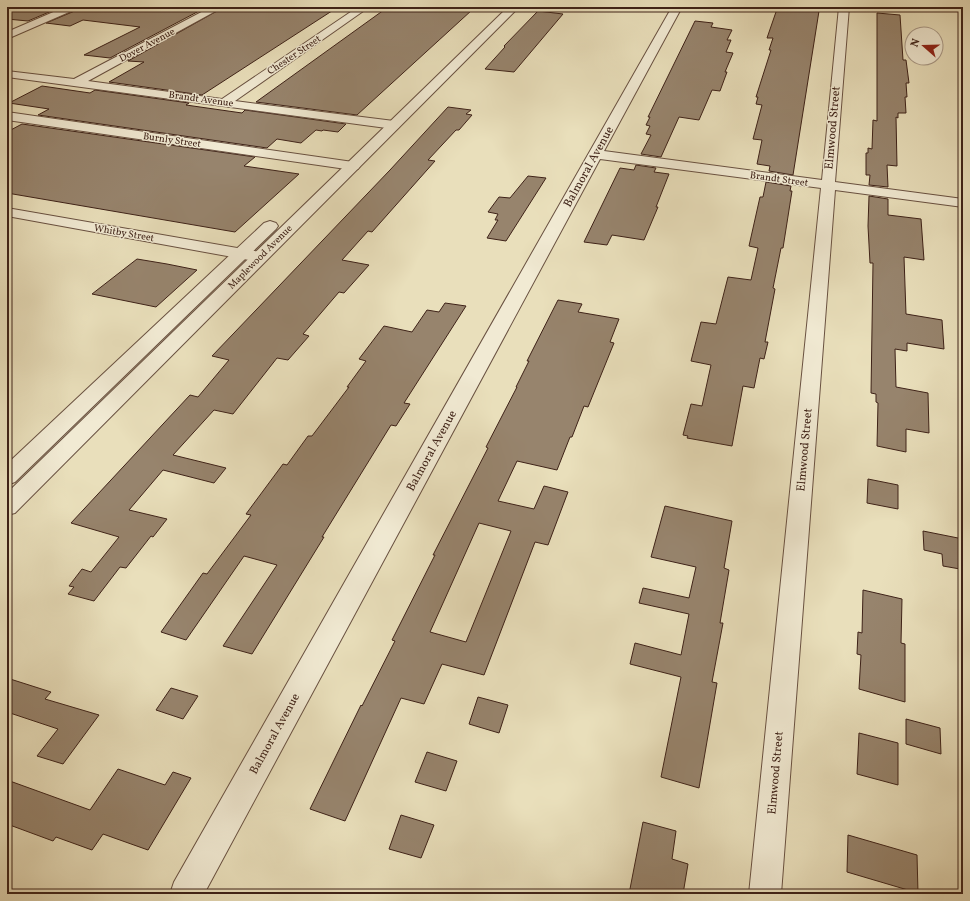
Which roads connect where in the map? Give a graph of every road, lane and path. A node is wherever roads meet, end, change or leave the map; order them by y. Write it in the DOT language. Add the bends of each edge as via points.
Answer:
graph roads {
  1 [pos="73,7"];
  2 [pos="218,7"];
  3 [pos="364,7"];
  4 [pos="500,7"];
  5 [pos="514,7"];
  6 [pos="678,7"];
  7 [pos="844,7"];
  8 [pos="7,36"];
  9 [pos="466,46"];
  10 [pos="7,74"];
  11 [pos="76,83"];
  12 [pos="224,102"];
  13 [pos="7,116"];
  14 [pos="386,124"];
  15 [pos="596,154"];
  16 [pos="336,163"];
  17 [pos="353,166"];
  18 [pos="828,185"];
  19 [pos="963,203"];
  20 [pos="7,212"];
  21 [pos="241,254"];
  22 [pos="260,257"];
  23 [pos="7,476"];
  24 [pos="7,507"];
  25 [pos="186,894"];
  26 [pos="765,894"];
  1 -- 8 [label="street"];
  2 -- 11 [label="street, Dover Avenue"];
  3 -- 12 [label="street, Chester Street"];
  4 -- 9 [label="street, Maplewood Avenue"];
  5 -- 9 [label="street, Maplewood Avenue"];
  6 -- 15 [label="street, Balmoral Avenue"];
  7 -- 18 [label="street, Elmwood Street"];
  9 -- 14 [label="street, Maplewood Avenue"];
  10 -- 11 [label="street, Brandt Avenue"];
  11 -- 12 [label="street, Brandt Avenue"];
  12 -- 14 [label="street, Brandt Avenue"];
  13 -- 16 [label="street, Burnly Street"];
  14 -- 16 [label="street, Maplewood Avenue"];
  14 -- 17 [label="street, Maplewood Avenue"];
  15 -- 18 [label="street, Brandt Street"];
  15 -- 25 [label="street, Balmoral Avenue"];
  16 -- 17 [label="street, Burnly Street"];
  16 -- 21 [label="street, Maplewood Avenue"];
  17 -- 22 [label="street, Maplewood Avenue"];
  18 -- 19 [label="street, Brandt Street"];
  18 -- 26 [label="street, Elmwood Street"];
  20 -- 21 [label="street, Whitby Street"];
  21 -- 22 [label="street, Whitby Street"];
  21 -- 23 [label="street, Maplewood Avenue"];
  22 -- 24 [label="street, Maplewood Avenue"];
}
